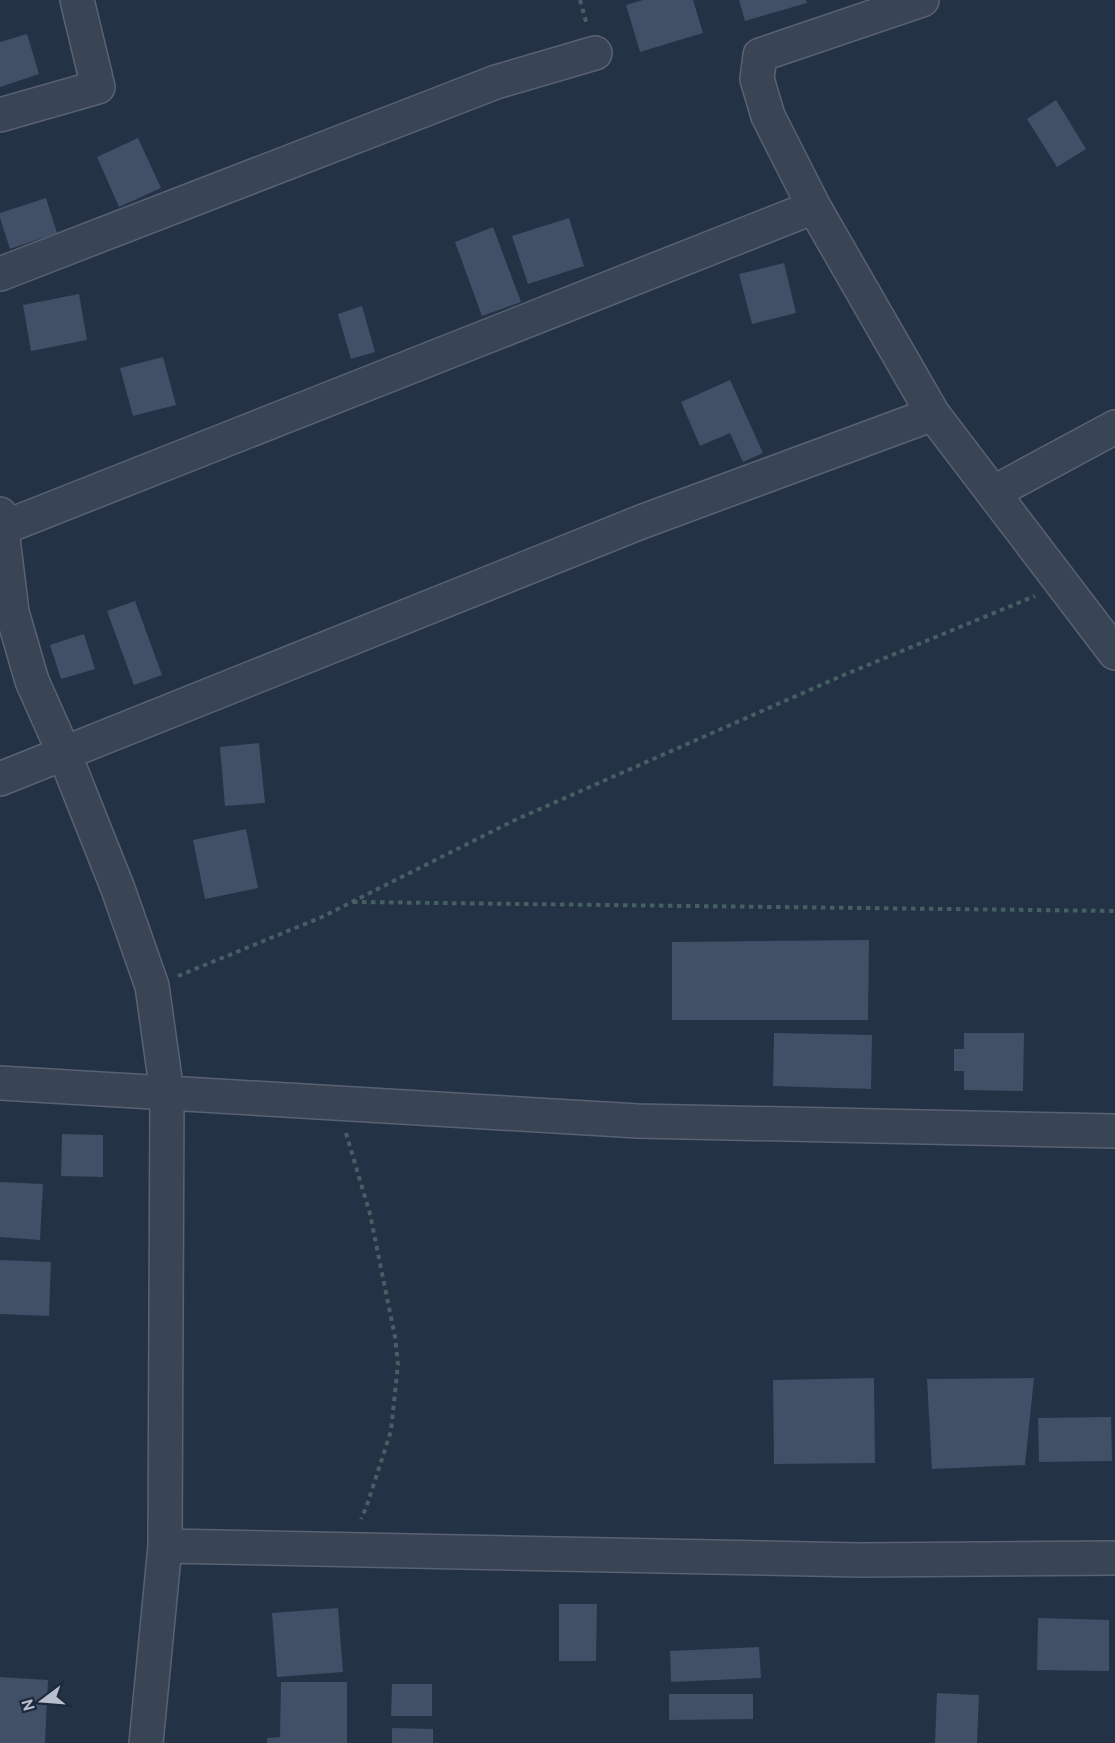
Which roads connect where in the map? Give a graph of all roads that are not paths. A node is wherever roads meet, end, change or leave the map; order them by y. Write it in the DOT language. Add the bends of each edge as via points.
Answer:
graph roads {
  1 [pos="77,0"];
  2 [pos="922,0"];
  3 [pos="595,53"];
  4 [pos="0,115"];
  5 [pos="814,207"];
  6 [pos="0,274"];
  7 [pos="933,414"];
  8 [pos="1115,427"];
  9 [pos="993,493"];
  10 [pos="0,524"];
  11 [pos="1115,653"];
  12 [pos="64,753"];
  13 [pos="0,778"];
  14 [pos="0,1083"];
  15 [pos="167,1093"];
  16 [pos="1115,1131"];
  17 [pos="165,1546"];
  18 [pos="1115,1558"];
  19 [pos="146,1743"];
  1 -- 4 [label="street" via="98,87"];
  2 -- 5 [label="street" via="760,55 757,79 768,116"];
  3 -- 6 [label="street" via="495,82"];
  5 -- 7 [label="street"];
  5 -- 10 [label="street"];
  7 -- 9 [label="street"];
  7 -- 12 [label="street" via="641,522"];
  8 -- 9 [label="street"];
  9 -- 11 [label="street"];
  10 -- 12 [label="street" via="12,612 32,681"];
  12 -- 13 [label="street"];
  12 -- 15 [label="street" via="152,986"];
  14 -- 15 [label="street"];
  15 -- 16 [label="street" via="638,1121"];
  15 -- 17 [label="street"];
  17 -- 18 [label="street" via="861,1560"];
  17 -- 19 [label="street"];
}
